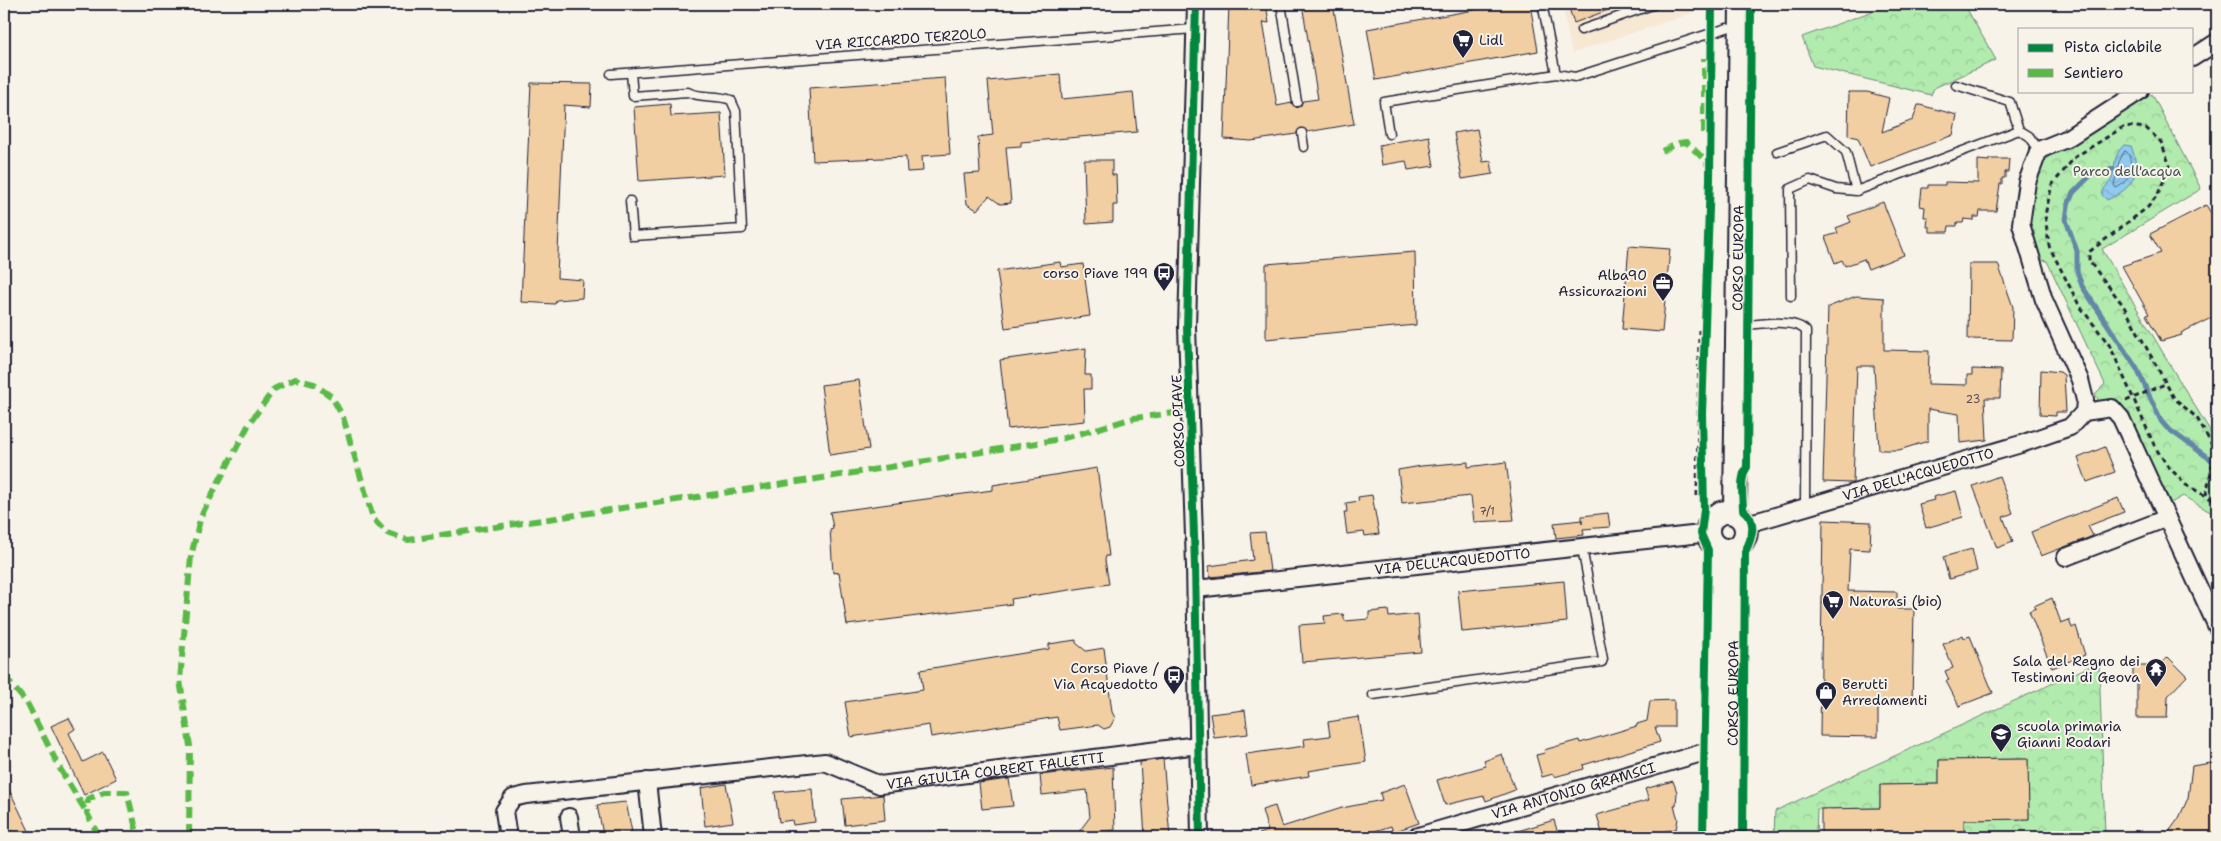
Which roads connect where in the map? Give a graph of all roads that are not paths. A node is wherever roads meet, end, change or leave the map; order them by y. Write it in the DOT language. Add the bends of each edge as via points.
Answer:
graph roads {
  1 [pos="1196,4"];
  2 [pos="1280,4"];
  3 [pos="1655,4"];
  4 [pos="1728,4"];
  5 [pos="1741,4"];
  6 [pos="1543,8"];
  7 [pos="1727,28"];
  8 [pos="1194,29"];
  9 [pos="1580,30"];
  10 [pos="2217,42"];
  11 [pos="2194,57"];
  12 [pos="631,73"];
  13 [pos="611,74"];
  14 [pos="1556,74"];
  15 [pos="1956,85"];
  16 [pos="2138,92"];
  17 [pos="1297,102"];
  18 [pos="2019,130"];
  19 [pos="1302,133"];
  20 [pos="1389,134"];
  21 [pos="1304,146"];
  22 [pos="2039,150"];
  23 [pos="1777,152"];
  24 [pos="1856,191"];
  25 [pos="630,201"];
  26 [pos="1791,296"];
  27 [pos="1738,326"];
  28 [pos="2084,412"];
  29 [pos="1805,506"];
  30 [pos="1726,513"];
  31 [pos="2167,518"];
  32 [pos="1720,542"];
  33 [pos="1582,548"];
  34 [pos="2066,557"];
  35 [pos="1196,589"];
  36 [pos="2217,627"];
  37 [pos="1373,695"];
  38 [pos="1198,745"];
  39 [pos="1724,749"];
  40 [pos="647,780"];
  41 [pos="569,817"];
  42 [pos="508,837"];
  43 [pos="572,837"];
  44 [pos="653,837"];
  45 [pos="1200,837"];
  46 [pos="1415,837"];
  47 [pos="1713,837"];
  48 [pos="1732,837"];
  1 -- 8 [label="street, CORSO PIAVE"];
  2 -- 17 [label="lane"];
  3 -- 9 [label="lane"];
  4 -- 7 [label="main road, CORSO EUROPA"];
  5 -- 27 [label="main road, CORSO EUROPA"];
  6 -- 14 [label="lane"];
  7 -- 14 [label="lane" via="1594,72 1574,77"];
  7 -- 30 [label="main road, CORSO EUROPA"];
  8 -- 12 [label="lane, VIA RICCARDO TERZOLO"];
  8 -- 35 [label="street, CORSO PIAVE" via="1187,326"];
  10 -- 11 [label="street"];
  12 -- 13 [label="lane, VIA RICCARDO TERZOLO"];
  12 -- 25 [label="lane" via="633,96 688,92 731,100 736,111 742,228 633,236"];
  14 -- 20 [label="lane" via="1384,102"];
  15 -- 18 [label="lane" via="2010,102"];
  16 -- 22 [label="street" via="2066,139"];
  18 -- 22 [label="lane" via="2029,136"];
  18 -- 24 [label="lane"];
  19 -- 21 [label="lane"];
  22 -- 28 [label="street" via="2027,182 2021,224 2044,300 2080,380"];
  23 -- 24 [label="lane" via="1828,135 1846,152"];
  24 -- 26 [label="lane" via="1836,189 1810,180 1790,189"];
  27 -- 29 [label="lane" via="1790,323 1806,331"];
  27 -- 30 [label="main road, CORSO EUROPA"];
  28 -- 29 [label="street, VIA DELL'ACQUEDOTTO" via="2070,426 2021,444"];
  28 -- 31 [label="street" via="2112,408 2121,418"];
  29 -- 30 [label="street, VIA DELL'ACQUEDOTTO" via="1758,521"];
  30 -- 32 [label="main road" via="1711,519"];
  30 -- 32 [label="main road" via="1746,533 1742,542"];
  31 -- 34 [label="street"];
  31 -- 36 [label="street"];
  32 -- 33 [label="street, VIA DELL'ACQUEDOTTO" via="1700,534"];
  32 -- 39 [label="main road, CORSO EUROPA"];
  33 -- 35 [label="street, VIA DELL'ACQUEDOTTO"];
  33 -- 37 [label="lane" via="1602,662"];
  35 -- 38 [label="street, CORSO PIAVE"];
  38 -- 40 [label="street, VIA GIULIA COLBERT FALLETTI" via="880,785 825,762"];
  38 -- 45 [label="street, CORSO PIAVE"];
  39 -- 46 [label="street, VIA ANTONIO GRAMSCI"];
  39 -- 47 [label="main road, CORSO EUROPA"];
  39 -- 48 [label="main road, CORSO EUROPA"];
  40 -- 42 [label="street, VIA GIULIA COLBERT FALLETTI" via="514,798 504,811"];
  40 -- 44 [label="street"];
  41 -- 43 [label="street"];
}
